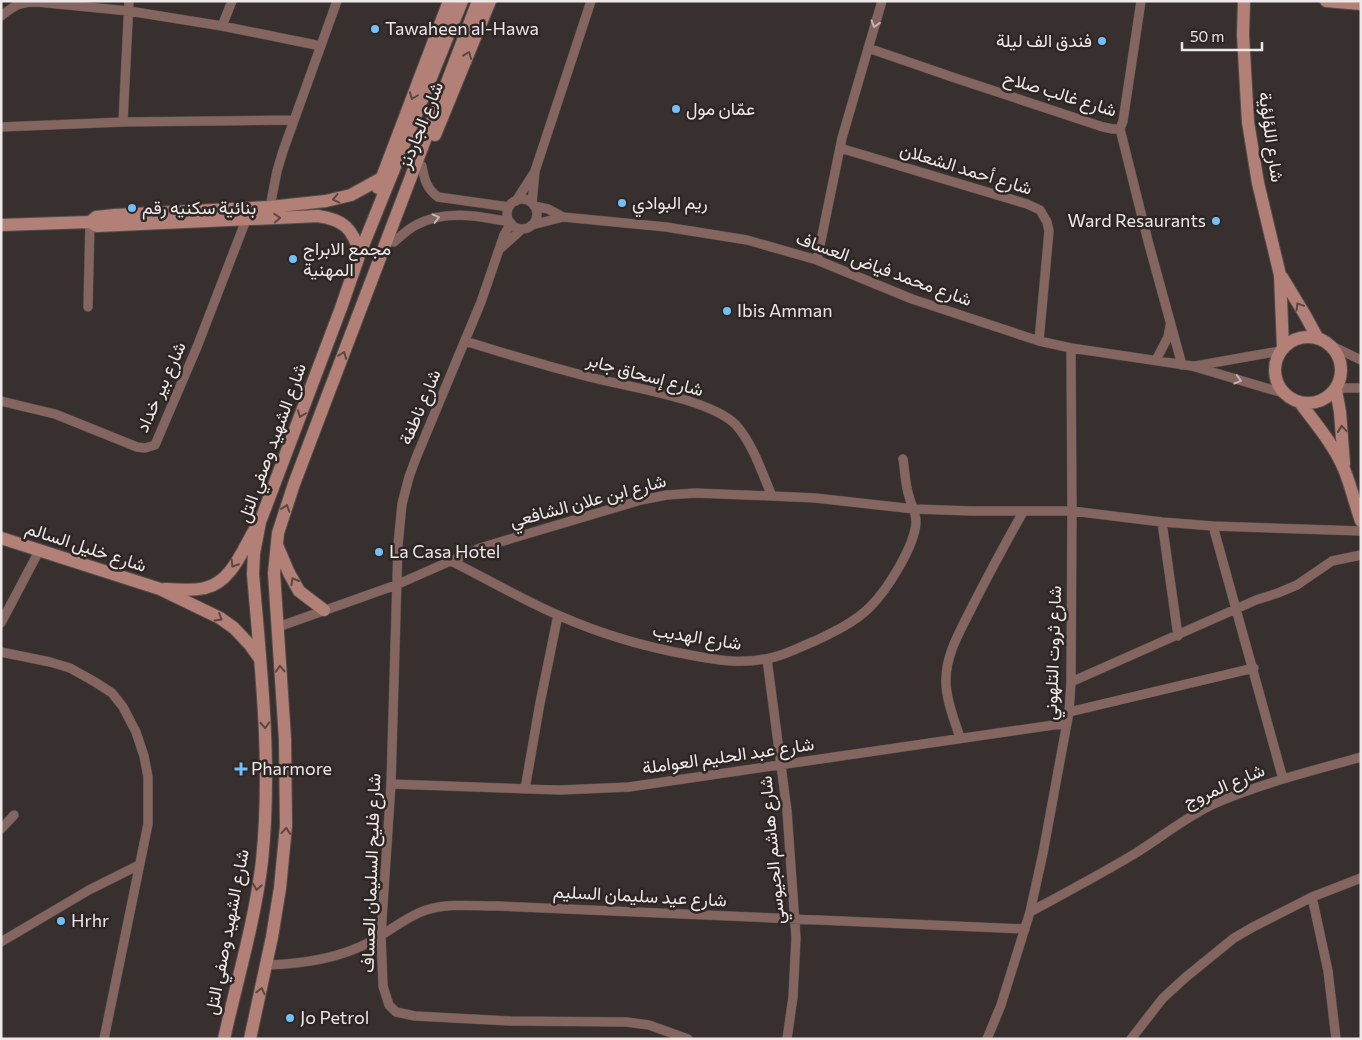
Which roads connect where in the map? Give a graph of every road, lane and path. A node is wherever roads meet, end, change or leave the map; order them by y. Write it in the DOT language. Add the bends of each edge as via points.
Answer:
graph roads {
  1 [pos="129,1"];
  2 [pos="232,1"];
  3 [pos="337,1"];
  4 [pos="449,1"];
  5 [pos="462,1"];
  6 [pos="478,1"];
  7 [pos="490,1"];
  8 [pos="590,1"];
  9 [pos="882,1"];
  10 [pos="1141,1"];
  11 [pos="1244,1"];
  12 [pos="1326,1"];
  13 [pos="1361,4"];
  14 [pos="129,11"];
  15 [pos="1,16"];
  16 [pos="222,26"];
  17 [pos="321,46"];
  18 [pos="868,48"];
  19 [pos="294,120"];
  20 [pos="123,122"];
  21 [pos="1,127"];
  22 [pos="1120,129"];
  23 [pos="840,148"];
  24 [pos="422,166"];
  25 [pos="536,171"];
  26 [pos="380,180"];
  27 [pos="512,204"];
  28 [pos="533,204"];
  29 [pos="270,207"];
  30 [pos="562,217"];
  31 [pos="246,220"];
  32 [pos="90,222"];
  33 [pos="510,223"];
  34 [pos="1,225"];
  35 [pos="532,225"];
  36 [pos="522,229"];
  37 [pos="366,239"];
  38 [pos="394,242"];
  39 [pos="501,248"];
  40 [pos="360,253"];
  41 [pos="380,259"];
  42 [pos="817,260"];
  43 [pos="1280,275"];
  44 [pos="88,307"];
  45 [pos="1171,323"];
  46 [pos="1316,337"];
  47 [pos="465,341"];
  48 [pos="1039,341"];
  49 [pos="1332,346"];
  50 [pos="1071,348"];
  51 [pos="1282,349"];
  52 [pos="1156,360"];
  53 [pos="1361,360"];
  54 [pos="1187,366"];
  55 [pos="1361,388"];
  56 [pos="1336,389"];
  57 [pos="1283,394"];
  58 [pos="1,401"];
  59 [pos="1300,404"];
  60 [pos="903,459"];
  61 [pos="1344,469"];
  62 [pos="772,496"];
  63 [pos="914,510"];
  64 [pos="1072,511"];
  65 [pos="1024,512"];
  66 [pos="1361,521"];
  67 [pos="260,522"];
  68 [pos="1162,522"];
  69 [pos="1213,526"];
  70 [pos="1361,531"];
  71 [pos="1,538"];
  72 [pos="276,543"];
  73 [pos="39,550"];
  74 [pos="1361,555"];
  75 [pos="451,561"];
  76 [pos="396,585"];
  77 [pos="160,589"];
  78 [pos="1237,608"];
  79 [pos="324,610"];
  80 [pos="558,616"];
  81 [pos="1,623"];
  82 [pos="278,627"];
  83 [pos="1178,636"];
  84 [pos="1,652"];
  85 [pos="260,659"];
  86 [pos="767,659"];
  87 [pos="1254,668"];
  88 [pos="1071,682"];
  89 [pos="1069,712"];
  90 [pos="1067,723"];
  91 [pos="960,738"];
  92 [pos="1361,757"];
  93 [pos="781,766"];
  94 [pos="1283,779"];
  95 [pos="391,784"];
  96 [pos="524,789"];
  97 [pos="14,816"];
  98 [pos="1,829"];
  99 [pos="139,865"];
  100 [pos="1361,878"];
  101 [pos="1312,897"];
  102 [pos="1030,912"];
  103 [pos="795,919"];
  104 [pos="1025,929"];
  105 [pos="382,936"];
  106 [pos="1,942"];
  107 [pos="267,965"];
  108 [pos="104,1039"];
  109 [pos="224,1039"];
  110 [pos="250,1039"];
  111 [pos="688,1039"];
  112 [pos="787,1039"];
  113 [pos="987,1039"];
  114 [pos="1131,1039"];
  115 [pos="1336,1039"];
  1 -- 14 [label="street"];
  2 -- 16 [label="street"];
  3 -- 17 [label="street"];
  4 -- 26 [label="street, شارع الجاردنز, one-way"];
  5 -- 37 [label="street, شارع الشهيد وصفي التل"];
  6 -- 41 [label="street, شارع الشهيد وصفي التل"];
  24 -- 7 [label="street, شارع الجاردنز, one-way"];
  8 -- 25 [label="street"];
  9 -- 18 [label="street, one-way"];
  10 -- 22 [label="street, شارع غالب صلاح"];
  11 -- 43 [label="street, شارع اللؤلؤية" via="1248,122 1260,192"];
  12 -- 13 [label="street"];
  14 -- 15 [label="street" via="22,2"];
  14 -- 16 [label="street"];
  14 -- 20 [label="street"];
  16 -- 17 [label="street"];
  17 -- 19 [label="street"];
  18 -- 22 [label="street, شارع غالب صلاح" via="1103,127"];
  18 -- 23 [label="street"];
  19 -- 20 [label="street"];
  19 -- 29 [label="street" via="277,171"];
  20 -- 21 [label="street"];
  22 -- 45 [label="street"];
  23 -- 42 [label="street"];
  23 -- 48 [label="street, شارع أحمد الشعلان" via="1040,210 1047,222 1049,240"];
  24 -- 27 [label="street" via="427,185 438,197"];
  24 -- 38 [label="street, شارع الجاردنز"];
  25 -- 27 [label="street"];
  25 -- 28 [label="street"];
  26 -- 29 [label="street, one-way" via="361,191 326,202"];
  26 -- 37 [label="street, شارع الجاردنز"];
  27 -- 28 [label="street" via="523,200"];
  27 -- 33 [label="street" via="508,215"];
  28 -- 30 [label="street, شارع محمد فياض العساف"];
  28 -- 35 [label="street" via="537,216"];
  29 -- 32 [label="street" via="96,217"];
  30 -- 35 [label="street, شارع محمد فياض العساف"];
  30 -- 42 [label="street, شارع محمد فياض العساف" via="722,235"];
  31 -- 32 [label="street" via="97,226"];
  31 -- 40 [label="street, one-way" via="309,216 334,219 351,232"];
  31 -- 58 [label="street, شارع بير خداد" via="155,445 137,447 54,414"];
  32 -- 34 [label="street"];
  32 -- 44 [label="street"];
  33 -- 36 [label="street"];
  38 -- 33 [label="street, one-way" via="415,226 440,216 480,216"];
  33 -- 39 [label="street, شارع ناطفة"];
  35 -- 36 [label="street"];
  36 -- 39 [label="street, شارع ناطفة"];
  37 -- 40 [label="street, شارع الشهيد وصفي التل"];
  38 -- 41 [label="street, شارع الجاردنز"];
  39 -- 47 [label="street, شارع ناطفة"];
  40 -- 67 [label="street, شارع الشهيد وصفي التل, one-way"];
  72 -- 41 [label="street, شارع الشهيد وصفي التل, one-way" via="294,484"];
  42 -- 48 [label="street, شارع محمد فياض العساف" via="912,299"];
  46 -- 43 [label="street, شارع اللؤلؤية, one-way"];
  43 -- 51 [label="street, شارع اللؤلؤية"];
  45 -- 52 [label="street"];
  45 -- 54 [label="street"];
  46 -- 49 [label="street"];
  46 -- 51 [label="street" via="1293,340"];
  47 -- 62 [label="street, شارع إسحاق جابر" via="530,361 667,395 726,418 743,434"];
  47 -- 76 [label="street, شارع ناطفة" via="409,476 402,504"];
  48 -- 50 [label="street, شارع محمد فياض العساف"];
  49 -- 53 [label="street"];
  49 -- 56 [label="street" via="1340,359 1342,374"];
  50 -- 52 [label="street, شارع محمد فياض العساف"];
  50 -- 64 [label="street, شارع ثروت التلهوني"];
  51 -- 54 [label="street, شارع محمد فياض العساف"];
  51 -- 57 [label="street" via="1275,365 1276,380"];
  52 -- 54 [label="street, شارع محمد فياض العساف"];
  54 -- 57 [label="street, شارع محمد فياض العساف, one-way"];
  55 -- 56 [label="street"];
  56 -- 59 [label="street" via="1320,402"];
  61 -- 56 [label="street, one-way"];
  57 -- 59 [label="street"];
  59 -- 61 [label="street" via="1318,426"];
  60 -- 63 [label="street, شارع الهديب" via="906,486"];
  61 -- 66 [label="street"];
  62 -- 63 [label="street, شارع ابن علان الشافعي"];
  62 -- 75 [label="street, شارع ابن علان الشافعي" via="695,493 641,500 510,538"];
  63 -- 65 [label="street, شارع ابن علان الشافعي"];
  63 -- 86 [label="street, شارع الهديب" via="914,533 894,577 880,597 861,616 842,627"];
  64 -- 65 [label="street, شارع ابن علان الشافعي"];
  64 -- 68 [label="street, شارع ابن علان الشافعي"];
  64 -- 88 [label="street, شارع ثروت التلهوني"];
  65 -- 91 [label="street" via="994,563 951,651 946,668 948,698"];
  67 -- 77 [label="street, شارع خليل السالم, one-way" via="224,578 207,588"];
  67 -- 85 [label="street, شارع الشهيد وصفي التل" via="253,574"];
  68 -- 69 [label="street, شارع ابن علان الشافعي"];
  68 -- 83 [label="street"];
  69 -- 70 [label="street, شارع ابن علان الشافعي"];
  69 -- 78 [label="street, شارع المروج"];
  71 -- 73 [label="street, شارع خليل السالم"];
  79 -- 72 [label="street, one-way" via="299,591"];
  72 -- 82 [label="street, شارع الشهيد وصفي التل" via="274,572"];
  73 -- 77 [label="street, شارع خليل السالم"];
  73 -- 81 [label="street"];
  74 -- 78 [label="street" via="1332,561 1297,585"];
  75 -- 76 [label="street, شارع ابن علان الشافعي"];
  75 -- 80 [label="street, شارع الهديب"];
  76 -- 79 [label="street, شارع ابن علان الشافعي"];
  76 -- 95 [label="street, شارع فليح السليمان العساف"];
  77 -- 85 [label="street, شارع خليل السالم, one-way" via="220,618 234,628"];
  78 -- 83 [label="street"];
  78 -- 87 [label="street, شارع المروج"];
  79 -- 82 [label="street, شارع ابن علان الشافعي"];
  80 -- 86 [label="street, شارع الهديب" via="662,650 728,662"];
  80 -- 96 [label="street"];
  107 -- 82 [label="street, شارع الشهيد وصفي التل, one-way" via="286,826"];
  83 -- 88 [label="street"];
  84 -- 99 [label="street" via="70,668 112,693 123,707 136,732 148,777 148,824"];
  85 -- 109 [label="street, شارع الشهيد وصفي التل, one-way" via="266,729 262,862"];
  86 -- 93 [label="street, شارع هاشم الجيوسي"];
  87 -- 89 [label="street"];
  87 -- 94 [label="street, شارع المروج"];
  88 -- 89 [label="street, شارع ثروت التلهوني"];
  89 -- 90 [label="street, شارع ثروت التلهوني"];
  90 -- 91 [label="street, شارع عبد الحليم العواملة"];
  90 -- 102 [label="street, شارع ثروت التلهوني"];
  91 -- 93 [label="street, شارع عبد الحليم العواملة"];
  92 -- 94 [label="street"];
  93 -- 96 [label="street, شارع عبد الحليم العواملة" via="629,787"];
  93 -- 103 [label="street, شارع هاشم الجيوسي"];
  94 -- 102 [label="street, شارع المروج" via="1196,813 1137,852"];
  95 -- 96 [label="street, شارع عبد الحليم العواملة"];
  95 -- 105 [label="street, شارع فليح السليمان العساف"];
  97 -- 98 [label="street"];
  99 -- 106 [label="street" via="89,890"];
  99 -- 108 [label="street"];
  100 -- 101 [label="street"];
  101 -- 114 [label="street" via="1253,927 1210,957 1163,998"];
  101 -- 115 [label="street" via="1328,971"];
  102 -- 104 [label="street, شارع ثروت التلهوني"];
  103 -- 104 [label="street, شارع عيد سليمان السليم"];
  103 -- 105 [label="street, شارع عيد سليمان السليم" via="441,906 412,916"];
  103 -- 112 [label="street, شارع هاشم الجيوسي" via="796,957"];
  104 -- 113 [label="street, شارع ثروت التلهوني"];
  105 -- 107 [label="street, شارع عيد سليمان السليم" via="333,957"];
  105 -- 111 [label="street, شارع فليح السليمان العساف" via="384,986 389,1005 396,1012 510,1021 626,1022 649,1025"];
  110 -- 107 [label="street, شارع الشهيد وصفي التل, one-way"];
}
